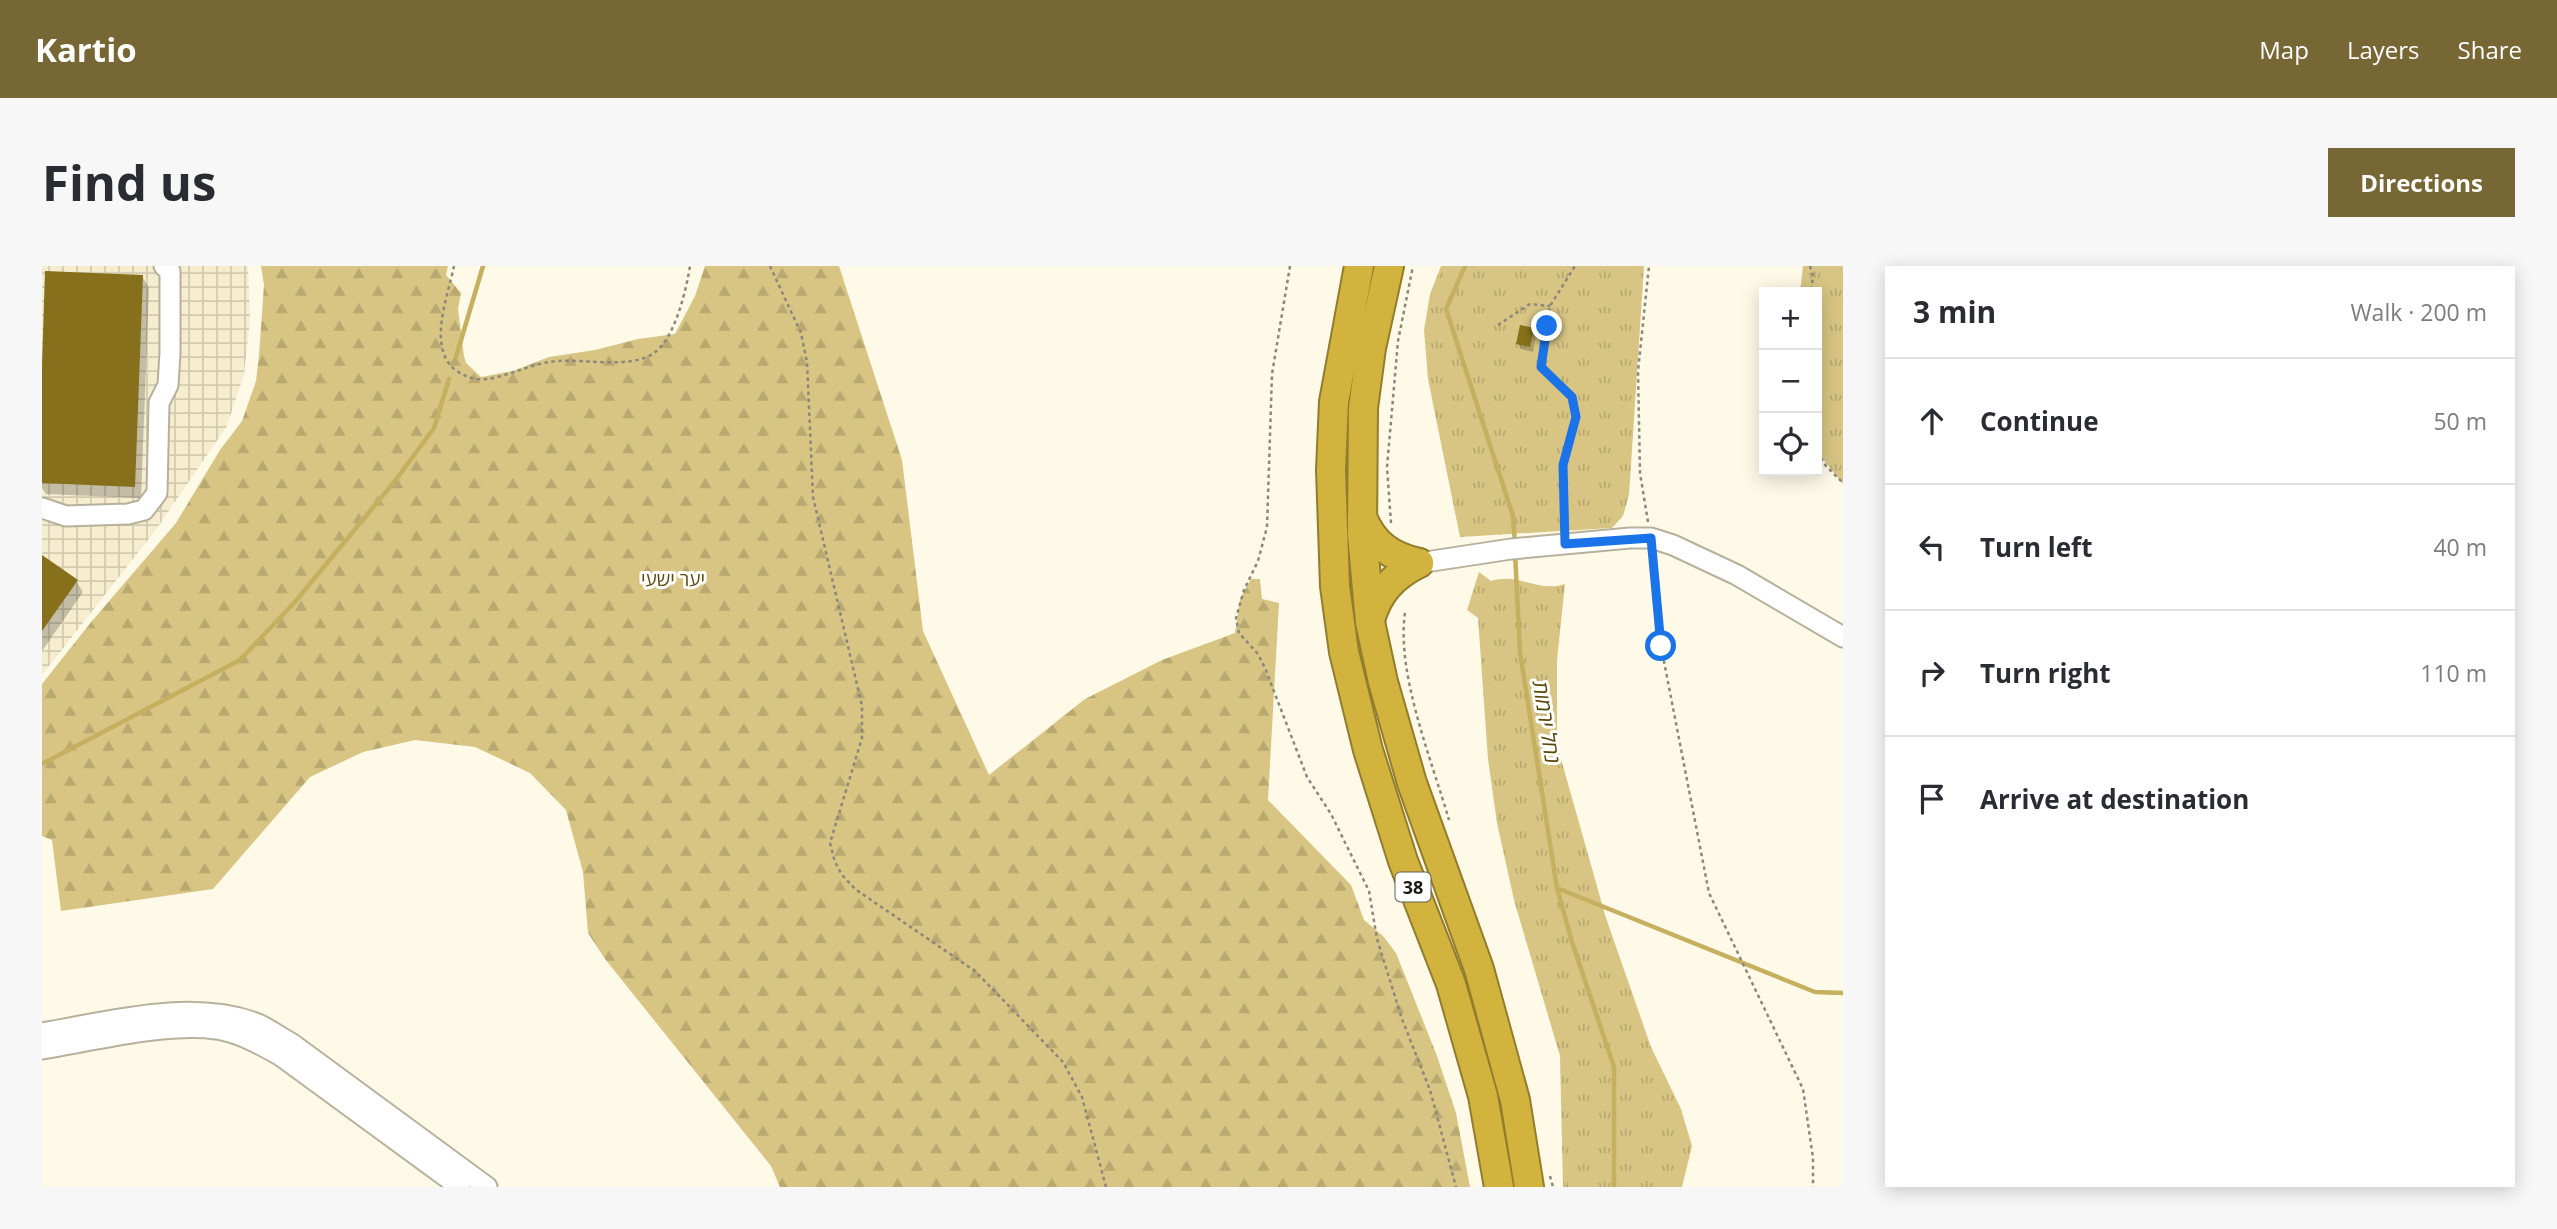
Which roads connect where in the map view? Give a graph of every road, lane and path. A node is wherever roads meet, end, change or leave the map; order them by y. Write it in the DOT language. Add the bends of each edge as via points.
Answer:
graph roads {
  1 [pos="164,266"];
  2 [pos="454,266"];
  3 [pos="690,266"];
  4 [pos="770,266"];
  5 [pos="1290,266"];
  6 [pos="1359,266"];
  7 [pos="1389,266"];
  8 [pos="1413,266"];
  9 [pos="1575,266"];
  10 [pos="1648,266"];
  11 [pos="1810,266"];
  12 [pos="1812,287"];
  13 [pos="1550,306"];
  14 [pos="1498,325"];
  15 [pos="1822,460"];
  16 [pos="1843,483"];
  17 [pos="42,508"];
  18 [pos="1362,517"];
  19 [pos="1391,528"];
  20 [pos="1651,538"];
  21 [pos="1565,544"];
  22 [pos="1419,563"];
  23 [pos="1370,622"];
  24 [pos="1843,637"];
  25 [pos="42,1032"];
  26 [pos="42,1049"];
  27 [pos="460,1187"];
  28 [pos="487,1187"];
  29 [pos="1106,1187"];
  30 [pos="1456,1187"];
  31 [pos="1499,1187"];
  32 [pos="1529,1187"];
  33 [pos="1813,1187"];
  1 -- 17 [label="street" via="170,271 170,354 168,385 159,403 157,493 144,509 128,514 66,516"];
  2 -- 3 [label="path" via="439,336 441,351 451,368 477,380 546,362 628,362 653,354 678,314"];
  4 -- 29 [label="path" via="801,333 807,362 813,497 862,706 862,738 831,843 835,862 855,889 975,971 1063,1062 1082,1097"];
  5 -- 30 [label="path" via="1272,374 1267,527 1236,618 1239,633 1265,668 1307,776 1369,891 1377,939 1430,1090"];
  6 -- 31 [label="highway, 38" via="1333,416 1332,534 1344,652 1368,750 1403,861 1451,984 1483,1096"];
  7 -- 18 [label="highway, 38" via="1363,408"];
  8 -- 19 [label="path" via="1398,341 1387,467"];
  9 -- 13 [label="path"];
  10 -- 20 [label="path" via="1638,371 1640,473"];
  11 -- 12 [label="path"];
  13 -- 14 [label="path" via="1530,304"];
  13 -- 21 [label="path" via="1541,367 1572,397 1576,417 1563,465"];
  15 -- 16 [label="path"];
  18 -- 22 [label="highway" via="1382,547 1403,560"];
  18 -- 23 [label="highway, 38"];
  20 -- 21 [label="street"];
  20 -- 24 [label="street" via="1737,575"];
  20 -- 33 [label="path" via="1661,646 1709,893 1802,1089"];
  21 -- 22 [label="street"];
  22 -- 23 [label="highway" via="1385,587"];
  23 -- 32 [label="highway, 38" via="1412,783 1479,969 1515,1100"];
  25 -- 28 [label="street" via="184,1013 219,1014 257,1024 291,1043"];
  26 -- 27 [label="street" via="185,1028 216,1029 251,1039"];
}
